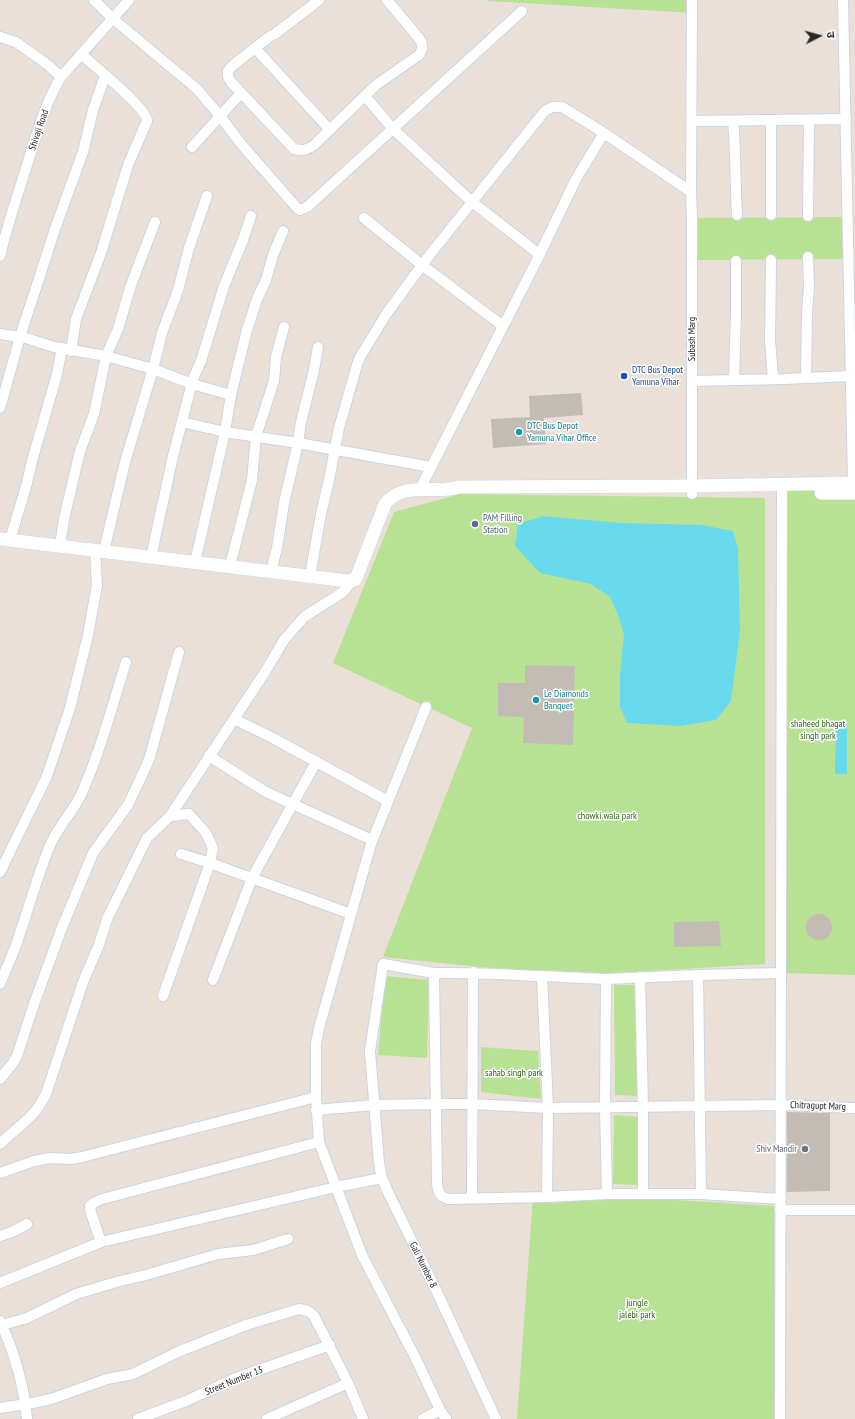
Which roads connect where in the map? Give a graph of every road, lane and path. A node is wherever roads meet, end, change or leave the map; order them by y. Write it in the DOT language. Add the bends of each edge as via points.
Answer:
graph roads {
  1 [pos="94,0"];
  2 [pos="129,0"];
  3 [pos="319,0"];
  4 [pos="387,0"];
  5 [pos="692,0"];
  6 [pos="843,0"];
  7 [pos="522,11"];
  8 [pos="112,18"];
  9 [pos="0,38"];
  10 [pos="255,48"];
  11 [pos="81,54"];
  12 [pos="105,76"];
  13 [pos="61,77"];
  14 [pos="240,93"];
  15 [pos="365,96"];
  16 [pos="220,116"];
  17 [pos="846,119"];
  18 [pos="771,120"];
  19 [pos="809,120"];
  20 [pos="692,121"];
  21 [pos="733,121"];
  22 [pos="393,129"];
  23 [pos="330,130"];
  24 [pos="604,133"];
  25 [pos="192,147"];
  26 [pos="691,192"];
  27 [pos="207,196"];
  28 [pos="472,202"];
  29 [pos="737,215"];
  30 [pos="771,215"];
  31 [pos="251,216"];
  32 [pos="808,216"];
  33 [pos="364,218"];
  34 [pos="155,222"];
  35 [pos="283,230"];
  36 [pos="539,254"];
  37 [pos="0,256"];
  38 [pos="808,257"];
  39 [pos="771,260"];
  40 [pos="736,261"];
  41 [pos="422,265"];
  42 [pos="503,326"];
  43 [pos="284,327"];
  44 [pos="0,334"];
  45 [pos="20,337"];
  46 [pos="318,347"];
  47 [pos="66,350"];
  48 [pos="106,356"];
  49 [pos="153,369"];
  50 [pos="850,376"];
  51 [pos="806,378"];
  52 [pos="734,379"];
  53 [pos="773,379"];
  54 [pos="692,381"];
  55 [pos="192,384"];
  56 [pos="231,395"];
  57 [pos="0,408"];
  58 [pos="182,422"];
  59 [pos="225,432"];
  60 [pos="256,436"];
  61 [pos="298,443"];
  62 [pos="335,449"];
  63 [pos="431,467"];
  64 [pos="854,487"];
  65 [pos="782,488"];
  66 [pos="420,489"];
  67 [pos="692,490"];
  68 [pos="5,540"];
  69 [pos="60,546"];
  70 [pos="100,551"];
  71 [pos="152,557"];
  72 [pos="195,562"];
  73 [pos="230,566"];
  74 [pos="271,571"];
  75 [pos="310,576"];
  76 [pos="352,581"];
  77 [pos="179,652"];
  78 [pos="126,662"];
  79 [pos="426,707"];
  80 [pos="234,720"];
  81 [pos="209,756"];
  82 [pos="316,762"];
  83 [pos="388,801"];
  84 [pos="292,804"];
  85 [pos="170,816"];
  86 [pos="372,840"];
  87 [pos="181,854"];
  88 [pos="210,863"];
  89 [pos="0,872"];
  90 [pos="252,878"];
  91 [pos="351,914"];
  92 [pos="473,972"];
  93 [pos="434,973"];
  94 [pos="781,973"];
  95 [pos="698,975"];
  96 [pos="542,977"];
  97 [pos="640,977"];
  98 [pos="606,979"];
  99 [pos="213,980"];
  100 [pos="0,984"];
  101 [pos="163,996"];
  102 [pos="0,1079"];
  103 [pos="316,1097"];
  104 [pos="435,1104"];
  105 [pos="472,1104"];
  106 [pos="374,1105"];
  107 [pos="780,1105"];
  108 [pos="701,1106"];
  109 [pos="643,1107"];
  110 [pos="548,1108"];
  111 [pos="605,1108"];
  112 [pos="855,1108"];
  113 [pos="316,1110"];
  114 [pos="319,1142"];
  115 [pos="0,1144"];
  116 [pos="0,1173"];
  117 [pos="382,1178"];
  118 [pos="336,1187"];
  119 [pos="607,1194"];
  120 [pos="643,1194"];
  121 [pos="701,1194"];
  122 [pos="547,1197"];
  123 [pos="472,1198"];
  124 [pos="780,1199"];
  125 [pos="780,1210"];
  126 [pos="855,1210"];
  127 [pos="27,1224"];
  128 [pos="0,1236"];
  129 [pos="288,1239"];
  130 [pos="100,1242"];
  131 [pos="0,1283"];
  132 [pos="1,1323"];
  133 [pos="4,1344"];
  134 [pos="330,1345"];
  135 [pos="348,1383"];
  136 [pos="25,1404"];
  137 [pos="0,1408"];
  138 [pos="440,1410"];
  139 [pos="27,1419"];
  140 [pos="138,1419"];
  141 [pos="267,1419"];
  142 [pos="363,1419"];
  143 [pos="422,1419"];
  144 [pos="446,1419"];
  145 [pos="496,1419"];
  146 [pos="780,1419"];
  1 -- 8 [label="street"];
  2 -- 8 [label="street, Shivaji Road"];
  3 -- 10 [label="street"];
  4 -- 15 [label="street" via="418,37 423,49 419,55"];
  5 -- 20 [label="street, Subash Marg"];
  6 -- 17 [label="street"];
  7 -- 22 [label="street"];
  8 -- 11 [label="street, Shivaji Road"];
  8 -- 16 [label="street" via="197,90"];
  9 -- 13 [label="street" via="16,42"];
  10 -- 14 [label="street" via="228,71 228,77"];
  10 -- 23 [label="street"];
  11 -- 12 [label="street"];
  11 -- 13 [label="street, Shivaji Road"];
  12 -- 45 [label="street" via="93,110 83,152"];
  12 -- 47 [label="street" via="137,104 148,121 128,165 101,253"];
  13 -- 37 [label="street, Shivaji Road" via="46,107"];
  14 -- 16 [label="street"];
  14 -- 23 [label="street" via="294,149 308,150"];
  15 -- 22 [label="street"];
  15 -- 23 [label="street"];
  16 -- 22 [label="street" via="242,145 300,210 307,207"];
  16 -- 25 [label="street"];
  17 -- 19 [label="street"];
  17 -- 50 [label="street"];
  18 -- 19 [label="street"];
  18 -- 21 [label="street"];
  18 -- 30 [label="street"];
  19 -- 32 [label="street"];
  20 -- 21 [label="street"];
  20 -- 26 [label="street, Subash Marg"];
  21 -- 29 [label="street"];
  22 -- 28 [label="street"];
  24 -- 26 [label="street"];
  24 -- 28 [label="street" via="562,107 550,108 544,112"];
  24 -- 36 [label="street" via="576,179"];
  26 -- 54 [label="street, Subash Marg"];
  27 -- 49 [label="street"];
  28 -- 36 [label="street"];
  28 -- 41 [label="street"];
  31 -- 55 [label="street" via="224,286"];
  33 -- 41 [label="street"];
  34 -- 48 [label="street"];
  35 -- 56 [label="street" via="257,298"];
  36 -- 42 [label="street"];
  38 -- 51 [label="street"];
  39 -- 53 [label="street" via="770,340"];
  40 -- 52 [label="street"];
  41 -- 42 [label="street"];
  41 -- 62 [label="street" via="387,313 360,358"];
  42 -- 63 [label="street"];
  43 -- 60 [label="street" via="276,357 274,381"];
  44 -- 45 [label="street"];
  45 -- 47 [label="street"];
  45 -- 57 [label="street"];
  46 -- 61 [label="street"];
  47 -- 48 [label="street"];
  47 -- 68 [label="street" via="57,374 24,496"];
  48 -- 49 [label="street"];
  48 -- 69 [label="street" via="94,414 80,451"];
  49 -- 55 [label="street"];
  49 -- 70 [label="street"];
  50 -- 51 [label="street"];
  50 -- 64 [label="street"];
  51 -- 53 [label="street"];
  52 -- 53 [label="street"];
  52 -- 54 [label="street"];
  54 -- 67 [label="street, Subash Marg"];
  55 -- 56 [label="street"];
  55 -- 58 [label="street"];
  56 -- 59 [label="street"];
  58 -- 59 [label="street"];
  58 -- 71 [label="street"];
  59 -- 60 [label="street"];
  59 -- 72 [label="street"];
  60 -- 61 [label="street"];
  60 -- 73 [label="street" via="252,480"];
  61 -- 62 [label="street"];
  61 -- 74 [label="street"];
  62 -- 63 [label="street"];
  62 -- 75 [label="street"];
  63 -- 66 [label="street"];
  64 -- 65 [label="street"];
  65 -- 67 [label="street"];
  65 -- 94 [label="street"];
  66 -- 67 [label="street" via="450,490 458,494"];
  66 -- 76 [label="street" via="389,498 358,576"];
  68 -- 69 [label="street"];
  69 -- 70 [label="street"];
  70 -- 71 [label="street"];
  70 -- 89 [label="street" via="88,635 70,708 46,776"];
  71 -- 72 [label="street"];
  72 -- 73 [label="street"];
  73 -- 74 [label="street"];
  74 -- 75 [label="street"];
  75 -- 76 [label="street"];
  76 -- 80 [label="street" via="343,592 304,617 284,640"];
  77 -- 102 [label="street" via="149,760 128,805 93,853 60,930 17,1056"];
  78 -- 100 [label="street" via="94,764 70,815 53,840"];
  79 -- 83 [label="street"];
  80 -- 81 [label="street"];
  80 -- 82 [label="street"];
  81 -- 84 [label="street" via="266,792"];
  81 -- 85 [label="street"];
  82 -- 83 [label="street"];
  82 -- 84 [label="street"];
  83 -- 86 [label="street"];
  84 -- 86 [label="street"];
  84 -- 90 [label="street"];
  85 -- 88 [label="street" via="189,814 206,834 213,848"];
  85 -- 115 [label="street" via="147,838 107,919 40,1107"];
  86 -- 91 [label="street"];
  87 -- 88 [label="street"];
  88 -- 90 [label="street"];
  88 -- 101 [label="street"];
  90 -- 91 [label="street"];
  90 -- 99 [label="street"];
  91 -- 103 [label="street" via="319,1028 316,1044"];
  92 -- 93 [label="street"];
  92 -- 96 [label="street"];
  92 -- 105 [label="street"];
  93 -- 104 [label="street"];
  93 -- 106 [label="street, Gali Number 8" via="383,964 370,1051"];
  94 -- 95 [label="street"];
  94 -- 107 [label="street"];
  95 -- 97 [label="street"];
  95 -- 108 [label="street"];
  96 -- 98 [label="street"];
  96 -- 110 [label="street"];
  97 -- 98 [label="street"];
  97 -- 109 [label="street"];
  98 -- 111 [label="street"];
  103 -- 113 [label="street"];
  103 -- 116 [label="street" via="82,1157 34,1161"];
  104 -- 105 [label="street, Chitragupt Marg"];
  104 -- 106 [label="street, Chitragupt Marg"];
  104 -- 123 [label="street" via="438,1191 442,1197 448,1199"];
  105 -- 110 [label="street, Chitragupt Marg"];
  105 -- 123 [label="street"];
  106 -- 113 [label="street, Chitragupt Marg"];
  106 -- 117 [label="street, Gali Number 8"];
  107 -- 108 [label="street, Chitragupt Marg"];
  107 -- 112 [label="street, Chitragupt Marg"];
  107 -- 124 [label="street"];
  108 -- 109 [label="street, Chitragupt Marg"];
  108 -- 121 [label="street"];
  109 -- 111 [label="street, Chitragupt Marg"];
  109 -- 120 [label="street"];
  110 -- 111 [label="street, Chitragupt Marg"];
  110 -- 122 [label="street"];
  111 -- 119 [label="street"];
  113 -- 114 [label="street"];
  114 -- 118 [label="street"];
  114 -- 130 [label="street" via="94,1202 90,1206 91,1213"];
  117 -- 118 [label="street"];
  117 -- 145 [label="street, Gali Number 8"];
  118 -- 130 [label="street"];
  118 -- 138 [label="street" via="362,1255"];
  119 -- 120 [label="street"];
  119 -- 122 [label="street"];
  120 -- 121 [label="street"];
  121 -- 124 [label="street"];
  122 -- 123 [label="street"];
  124 -- 125 [label="street"];
  125 -- 126 [label="street"];
  125 -- 146 [label="street"];
  127 -- 128 [label="street"];
  129 -- 132 [label="street" via="253,1250 218,1254 120,1281 76,1294 27,1318"];
  130 -- 131 [label="street"];
  132 -- 133 [label="street"];
  133 -- 136 [label="street" via="15,1360"];
  134 -- 135 [label="street"];
  134 -- 136 [label="street" via="314,1316 299,1309 246,1325 180,1351 133,1374"];
  134 -- 140 [label="street, Street Number 13" via="236,1378"];
  135 -- 141 [label="street"];
  135 -- 142 [label="street"];
  136 -- 137 [label="street"];
  136 -- 139 [label="street"];
  138 -- 143 [label="street"];
  138 -- 144 [label="street"];
}
